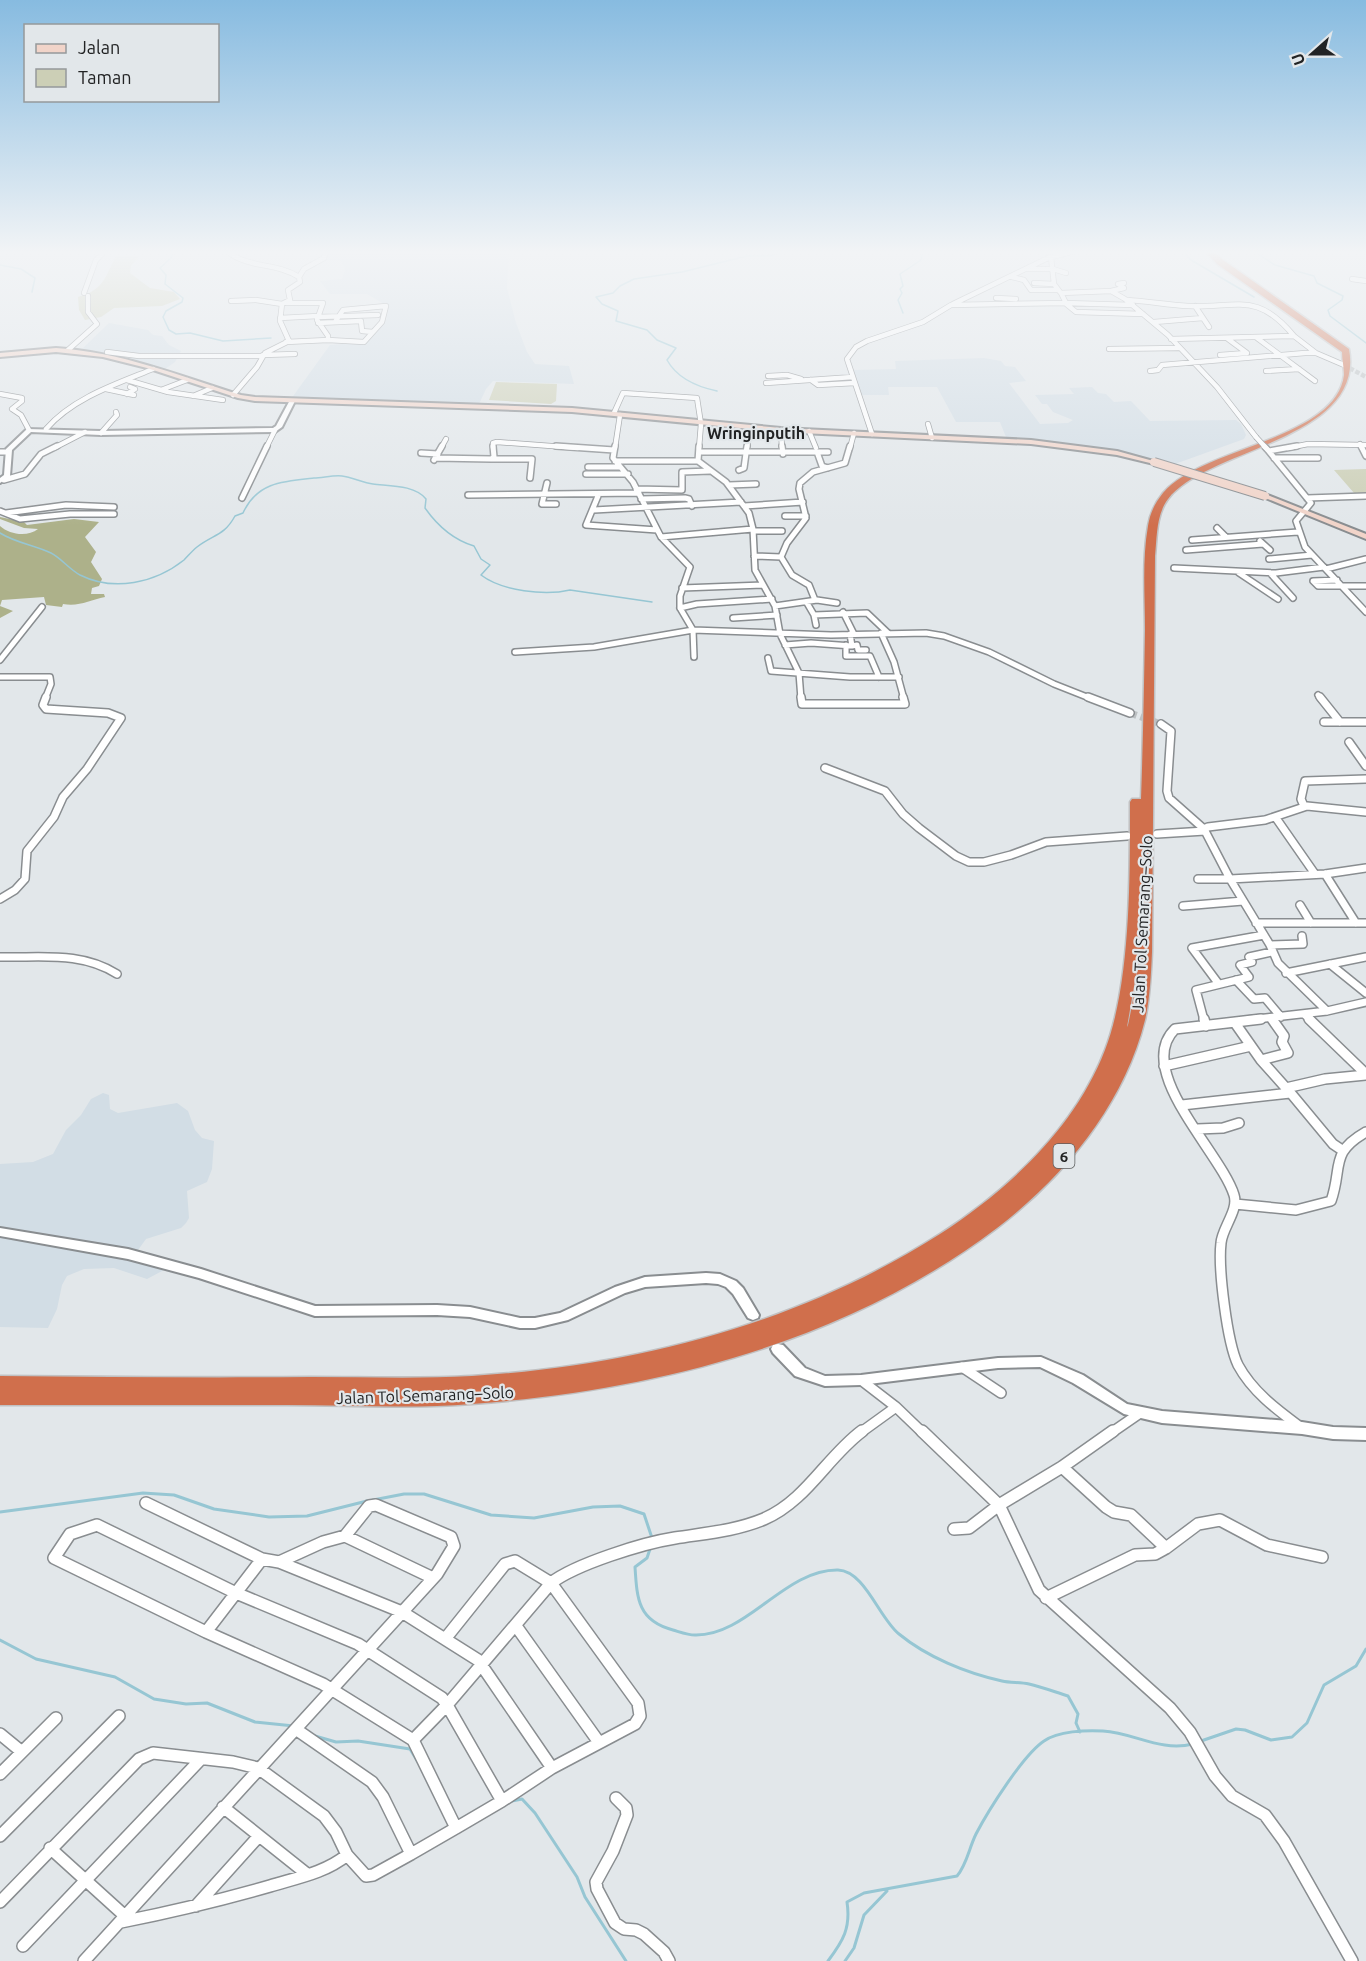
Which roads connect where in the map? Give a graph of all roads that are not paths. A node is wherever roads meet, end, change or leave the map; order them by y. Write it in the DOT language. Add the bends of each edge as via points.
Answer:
graph roads {
  1 [pos="76,343"];
  2 [pos="284,343"];
  3 [pos="865,343"];
  4 [pos="1175,343"];
  5 [pos="1233,343"];
  6 [pos="1264,343"];
  7 [pos="1302,343"];
  8 [pos="1330,343"];
  9 [pos="1336,343"];
  10 [pos="1179,348"];
  11 [pos="1109,349"];
  12 [pos="68,350"];
  13 [pos="107,352"];
  14 [pos="1246,353"];
  15 [pos="1316,353"];
  16 [pos="295,354"];
  17 [pos="1282,355"];
  18 [pos="263,356"];
  19 [pos="0,357"];
  20 [pos="1261,357"];
  21 [pos="1189,358"];
  22 [pos="1194,362"];
  23 [pos="1344,365"];
  24 [pos="153,369"];
  25 [pos="1299,369"];
  26 [pos="1150,371"];
  27 [pos="1266,371"];
  28 [pos="768,376"];
  29 [pos="1363,379"];
  30 [pos="127,380"];
  31 [pos="187,380"];
  32 [pos="802,380"];
  33 [pos="854,380"];
  34 [pos="1315,381"];
  35 [pos="766,383"];
  36 [pos="130,387"];
  37 [pos="213,388"];
  38 [pos="106,389"];
  39 [pos="161,390"];
  40 [pos="0,394"];
  41 [pos="125,394"];
  42 [pos="134,395"];
  43 [pos="233,395"];
  44 [pos="192,396"];
  45 [pos="223,400"];
  46 [pos="292,401"];
  47 [pos="1353,404"];
  48 [pos="116,412"];
  49 [pos="617,414"];
  50 [pos="701,424"];
  51 [pos="928,424"];
  52 [pos="750,428"];
  53 [pos="46,429"];
  54 [pos="28,430"];
  55 [pos="275,430"];
  56 [pos="781,430"];
  57 [pos="85,432"];
  58 [pos="809,432"];
  59 [pos="101,433"];
  60 [pos="854,433"];
  61 [pos="872,434"];
  62 [pos="932,438"];
  63 [pos="446,439"];
  64 [pos="1359,444"];
  65 [pos="1366,445"];
  66 [pos="614,450"];
  67 [pos="817,450"];
  68 [pos="1268,450"];
  69 [pos="4,452"];
  70 [pos="828,452"];
  71 [pos="421,453"];
  72 [pos="700,453"];
  73 [pos="746,453"];
  74 [pos="782,453"];
  75 [pos="1366,456"];
  76 [pos="436,458"];
  77 [pos="1274,458"];
  78 [pos="1318,458"];
  79 [pos="491,459"];
  80 [pos="615,461"];
  81 [pos="698,461"];
  82 [pos="588,467"];
  83 [pos="620,467"];
  84 [pos="828,468"];
  85 [pos="739,470"];
  86 [pos="710,471"];
  87 [pos="586,474"];
  88 [pos="628,474"];
  89 [pos="530,478"];
  90 [pos="2,481"];
  91 [pos="547,483"];
  92 [pos="756,484"];
  93 [pos="729,485"];
  94 [pos="639,494"];
  95 [pos="468,495"];
  96 [pos="544,495"];
  97 [pos="598,495"];
  98 [pos="1366,496"];
  99 [pos="242,498"];
  100 [pos="1306,498"];
  101 [pos="803,502"];
  102 [pos="556,504"];
  103 [pos="743,504"];
  104 [pos="66,506"];
  105 [pos="692,506"];
  106 [pos="646,509"];
  107 [pos="594,510"];
  108 [pos="1306,511"];
  109 [pos="2,512"];
  110 [pos="65,514"];
  111 [pos="785,516"];
  112 [pos="806,516"];
  113 [pos="1217,528"];
  114 [pos="657,530"];
  115 [pos="753,530"];
  116 [pos="782,531"];
  117 [pos="1199,531"];
  118 [pos="1298,532"];
  119 [pos="1255,535"];
  120 [pos="661,537"];
  121 [pos="1226,537"];
  122 [pos="1366,537"];
  123 [pos="1207,539"];
  124 [pos="1192,540"];
  125 [pos="1263,544"];
  126 [pos="1186,550"];
  127 [pos="1270,550"];
  128 [pos="1312,555"];
  129 [pos="754,556"];
  130 [pos="781,557"];
  131 [pos="1269,559"];
  132 [pos="1366,559"];
  133 [pos="1174,568"];
  134 [pos="1325,568"];
  135 [pos="1238,572"];
  136 [pos="1270,573"];
  137 [pos="1337,580"];
  138 [pos="763,585"];
  139 [pos="1366,586"];
  140 [pos="1342,587"];
  141 [pos="682,588"];
  142 [pos="1293,598"];
  143 [pos="772,599"];
  144 [pos="1278,599"];
  145 [pos="815,600"];
  146 [pos="807,603"];
  147 [pos="837,603"];
  148 [pos="1358,603"];
  149 [pos="1366,603"];
  150 [pos="775,606"];
  151 [pos="42,607"];
  152 [pos="680,608"];
  153 [pos="843,612"];
  154 [pos="1366,612"];
  155 [pos="777,615"];
  156 [pos="814,615"];
  157 [pos="733,618"];
  158 [pos="816,625"];
  159 [pos="693,630"];
  160 [pos="884,633"];
  161 [pos="780,634"];
  162 [pos="820,634"];
  163 [pos="852,634"];
  164 [pos="821,643"];
  165 [pos="785,645"];
  166 [pos="849,646"];
  167 [pos="866,650"];
  168 [pos="515,652"];
  169 [pos="694,657"];
  170 [pos="768,658"];
  171 [pos="0,660"];
  172 [pos="799,673"];
  173 [pos="879,677"];
  174 [pos="898,677"];
  175 [pos="0,678"];
  176 [pos="1318,695"];
  177 [pos="1130,713"];
  178 [pos="1324,722"];
  179 [pos="1340,722"];
  180 [pos="1366,722"];
  181 [pos="1161,724"];
  182 [pos="1349,742"];
  183 [pos="1356,751"];
  184 [pos="1366,751"];
  185 [pos="1366,766"];
  186 [pos="825,768"];
  187 [pos="1366,779"];
  188 [pos="1304,806"];
  189 [pos="1366,812"];
  190 [pos="1276,818"];
  191 [pos="1205,830"];
  192 [pos="1156,834"];
  193 [pos="1127,836"];
  194 [pos="1366,868"];
  195 [pos="1315,874"];
  196 [pos="1325,874"];
  197 [pos="1198,879"];
  198 [pos="1230,879"];
  199 [pos="0,899"];
  200 [pos="1243,901"];
  201 [pos="1300,905"];
  202 [pos="1183,906"];
  203 [pos="1256,923"];
  204 [pos="1311,923"];
  205 [pos="1356,923"];
  206 [pos="1366,923"];
  207 [pos="1264,935"];
  208 [pos="1302,936"];
  209 [pos="1271,949"];
  210 [pos="0,957"];
  211 [pos="1366,957"];
  212 [pos="1330,964"];
  213 [pos="1286,973"];
  214 [pos="117,974"];
  215 [pos="1236,980"];
  216 [pos="1218,983"];
  217 [pos="1366,993"];
  218 [pos="1365,1004"];
  219 [pos="1327,1011"];
  220 [pos="1304,1014"];
  221 [pos="1277,1018"];
  222 [pos="1235,1023"];
  223 [pos="1206,1026"];
  224 [pos="1251,1046"];
  225 [pos="1261,1060"];
  226 [pos="1164,1066"];
  227 [pos="1366,1075"];
  228 [pos="1288,1091"];
  229 [pos="1182,1105"];
  230 [pos="1239,1123"];
  231 [pos="1197,1130"];
  232 [pos="1366,1132"];
  233 [pos="1341,1150"];
  234 [pos="1235,1204"];
  235 [pos="0,1232"];
  236 [pos="753,1315"];
  237 [pos="778,1349"];
  238 [pos="961,1366"];
  239 [pos="861,1380"];
  240 [pos="0,1384"];
  241 [pos="1001,1393"];
  242 [pos="0,1397"];
  243 [pos="896,1407"];
  244 [pos="1140,1413"];
  245 [pos="1302,1428"];
  246 [pos="1366,1434"];
  247 [pos="1062,1467"];
  248 [pos="146,1503"];
  249 [pos="999,1505"];
  250 [pos="954,1529"];
  251 [pos="345,1536"];
  252 [pos="1166,1548"];
  253 [pos="1322,1557"];
  254 [pos="262,1559"];
  255 [pos="279,1562"];
  256 [pos="433,1578"];
  257 [pos="552,1582"];
  258 [pos="236,1593"];
  259 [pos="1046,1598"];
  260 [pos="402,1612"];
  261 [pos="516,1626"];
  262 [pos="206,1632"];
  263 [pos="445,1639"];
  264 [pos="368,1649"];
  265 [pos="482,1664"];
  266 [pos="332,1690"];
  267 [pos="447,1705"];
  268 [pos="119,1716"];
  269 [pos="56,1718"];
  270 [pos="297,1730"];
  271 [pos="0,1734"];
  272 [pos="413,1740"];
  273 [pos="598,1742"];
  274 [pos="22,1752"];
  275 [pos="201,1759"];
  276 [pos="258,1768"];
  277 [pos="552,1768"];
  278 [pos="0,1774"];
  279 [pos="616,1798"];
  280 [pos="502,1801"];
  281 [pos="223,1807"];
  282 [pos="456,1828"];
  283 [pos="0,1836"];
  284 [pos="259,1836"];
  285 [pos="50,1848"];
  286 [pos="411,1854"];
  287 [pos="347,1855"];
  288 [pos="307,1874"];
  289 [pos="88,1881"];
  290 [pos="2,1898"];
  291 [pos="196,1906"];
  292 [pos="123,1919"];
  293 [pos="23,1947"];
  294 [pos="84,1961"];
  295 [pos="669,1961"];
  296 [pos="1352,1961"];
  1 -- 12 [label="street"];
  2 -- 18 [label="street"];
  3 -- 33 [label="street" via="847,359"];
  4 -- 10 [label="street"];
  5 -- 14 [label="street"];
  6 -- 17 [label="street"];
  7 -- 15 [label="street"];
  8 -- 240 [label="highway, Jalan Tol Semarang–Solo / 6" via="1353,368 1356,377 1346,403 1323,421 1199,465 1170,482 1150,505 1143,542 1137,843 1129,987 1120,1029 1111,1055 1077,1118 1035,1166 992,1206 941,1243 843,1295 701,1347 656,1356 544,1376 474,1383"];
  9 -- 29 [label="highway" via="1357,364"];
  10 -- 11 [label="street"];
  10 -- 21 [label="street"];
  12 -- 19 [label="main road"];
  12 -- 24 [label="main road"];
  13 -- 18 [label="street" via="139,356"];
  14 -- 20 [label="street"];
  14 -- 21 [label="street"];
  15 -- 17 [label="street"];
  15 -- 23 [label="street"];
  16 -- 18 [label="street"];
  17 -- 20 [label="street"];
  17 -- 25 [label="street"];
  18 -- 43 [label="street"];
  20 -- 22 [label="street"];
  21 -- 22 [label="street"];
  22 -- 26 [label="street" via="1162,365"];
  22 -- 68 [label="street, bridge"];
  24 -- 30 [label="street"];
  24 -- 31 [label="main road"];
  25 -- 27 [label="street"];
  25 -- 34 [label="street"];
  28 -- 32 [label="street" via="787,375"];
  30 -- 38 [label="street"];
  30 -- 39 [label="street"];
  31 -- 37 [label="main road"];
  31 -- 39 [label="street"];
  32 -- 33 [label="street" via="811,380 818,386"];
  32 -- 35 [label="street"];
  33 -- 61 [label="street"];
  36 -- 41 [label="street" via="135,390"];
  37 -- 43 [label="main road"];
  37 -- 44 [label="street"];
  38 -- 41 [label="street"];
  38 -- 53 [label="street" via="60,413"];
  39 -- 44 [label="street"];
  40 -- 54 [label="street" via="22,398 12,409 21,414"];
  41 -- 42 [label="street"];
  43 -- 46 [label="main road"];
  44 -- 45 [label="street"];
  46 -- 49 [label="main road" via="503,406"];
  46 -- 55 [label="street"];
  47 -- 242 [label="highway, Jalan Tol Semarang–Solo / 6" via="1324,425 1200,470 1171,489 1156,510 1150,556 1145,917 1137,1023 1119,1072 1092,1119 1050,1171 1001,1217 953,1252 857,1303 783,1334 704,1360 626,1377 468,1397"];
  48 -- 59 [label="street" via="117,416"];
  49 -- 50 [label="main road"];
  49 -- 50 [label="street" via="623,393 697,398"];
  49 -- 66 [label="street"];
  50 -- 52 [label="main road"];
  50 -- 72 [label="street"];
  51 -- 62 [label="street"];
  52 -- 56 [label="main road"];
  52 -- 73 [label="street"];
  53 -- 54 [label="street"];
  53 -- 57 [label="street"];
  54 -- 69 [label="street"];
  55 -- 59 [label="street"];
  55 -- 99 [label="street"];
  56 -- 58 [label="main road"];
  56 -- 74 [label="street"];
  57 -- 59 [label="street"];
  57 -- 90 [label="street" via="35,458 25,476"];
  58 -- 60 [label="main road"];
  58 -- 67 [label="street"];
  60 -- 61 [label="main road"];
  60 -- 84 [label="street" via="847,462"];
  61 -- 62 [label="main road"];
  62 -- 108 [label="main road, bridge" via="1062,445 1117,453"];
  63 -- 76 [label="street"];
  64 -- 65 [label="street"];
  64 -- 68 [label="street" via="1304,444"];
  64 -- 75 [label="street"];
  66 -- 79 [label="street" via="497,442 493,443"];
  66 -- 80 [label="street"];
  67 -- 70 [label="street"];
  67 -- 74 [label="street"];
  67 -- 84 [label="street" via="822,466"];
  68 -- 77 [label="street"];
  69 -- 90 [label="street" via="7,476"];
  71 -- 76 [label="street"];
  72 -- 73 [label="street"];
  72 -- 81 [label="street"];
  73 -- 74 [label="street"];
  73 -- 85 [label="street" via="744,468"];
  76 -- 79 [label="street"];
  77 -- 78 [label="street"];
  77 -- 100 [label="street"];
  79 -- 89 [label="street" via="532,459"];
  80 -- 81 [label="street"];
  80 -- 83 [label="street"];
  81 -- 86 [label="street"];
  82 -- 83 [label="street"];
  83 -- 88 [label="street"];
  84 -- 101 [label="street" via="802,480 799,489"];
  86 -- 93 [label="street"];
  86 -- 94 [label="street" via="682,472 682,490"];
  87 -- 88 [label="street"];
  88 -- 94 [label="street"];
  91 -- 96 [label="street"];
  92 -- 93 [label="street"];
  93 -- 103 [label="street"];
  94 -- 97 [label="street"];
  94 -- 105 [label="street" via="685,498"];
  94 -- 106 [label="street"];
  95 -- 96 [label="street"];
  96 -- 97 [label="street"];
  96 -- 102 [label="street" via="540,504"];
  97 -- 107 [label="street"];
  98 -- 100 [label="street"];
  100 -- 108 [label="street" via="1311,504"];
  101 -- 103 [label="street"];
  101 -- 112 [label="street"];
  103 -- 105 [label="street"];
  103 -- 115 [label="street"];
  104 -- 109 [label="street"];
  104 -- 110 [label="street"];
  104 -- 110 [label="street" via="114,510"];
  105 -- 106 [label="street"];
  106 -- 107 [label="street"];
  106 -- 114 [label="street"];
  107 -- 114 [label="street" via="586,525"];
  108 -- 118 [label="street" via="1296,521"];
  108 -- 122 [label="main road"];
  109 -- 110 [label="street" via="20,519"];
  111 -- 112 [label="street"];
  112 -- 130 [label="street"];
  113 -- 121 [label="street"];
  114 -- 120 [label="street"];
  115 -- 116 [label="street"];
  115 -- 120 [label="street"];
  115 -- 129 [label="street"];
  117 -- 123 [label="street"];
  118 -- 119 [label="street"];
  118 -- 128 [label="street"];
  119 -- 121 [label="street"];
  119 -- 125 [label="street"];
  120 -- 141 [label="street" via="690,567"];
  121 -- 123 [label="street"];
  123 -- 124 [label="street"];
  125 -- 126 [label="street"];
  125 -- 127 [label="street"];
  128 -- 131 [label="street"];
  128 -- 134 [label="street"];
  129 -- 130 [label="street"];
  129 -- 138 [label="street" via="755,570"];
  130 -- 145 [label="street" via="792,575 808,583"];
  132 -- 134 [label="street"];
  133 -- 135 [label="street"];
  134 -- 136 [label="street"];
  134 -- 137 [label="street"];
  135 -- 136 [label="street"];
  135 -- 144 [label="street"];
  136 -- 142 [label="street"];
  137 -- 140 [label="street"];
  137 -- 140 [label="street" via="1314,581 1318,586"];
  138 -- 141 [label="street"];
  138 -- 143 [label="street"];
  139 -- 140 [label="street"];
  140 -- 148 [label="street"];
  141 -- 152 [label="street"];
  143 -- 150 [label="street"];
  143 -- 152 [label="street"];
  145 -- 146 [label="street"];
  145 -- 147 [label="street"];
  146 -- 150 [label="street"];
  146 -- 156 [label="street"];
  148 -- 149 [label="street"];
  148 -- 154 [label="street"];
  150 -- 155 [label="street"];
  151 -- 171 [label="street"];
  152 -- 159 [label="street"];
  153 -- 156 [label="street"];
  153 -- 160 [label="street" via="867,613"];
  153 -- 163 [label="street"];
  155 -- 157 [label="street"];
  155 -- 161 [label="street"];
  156 -- 158 [label="street"];
  159 -- 161 [label="street"];
  159 -- 168 [label="street" via="602,646"];
  159 -- 169 [label="street"];
  160 -- 163 [label="street"];
  160 -- 174 [label="street"];
  160 -- 177 [label="street" via="944,636"];
  161 -- 162 [label="street"];
  161 -- 165 [label="street"];
  162 -- 163 [label="street"];
  162 -- 164 [label="street"];
  163 -- 166 [label="street"];
  164 -- 165 [label="street"];
  164 -- 166 [label="street"];
  165 -- 172 [label="street"];
  166 -- 167 [label="street"];
  166 -- 173 [label="street" via="846,656 870,656"];
  170 -- 172 [label="street" via="771,671"];
  172 -- 173 [label="street"];
  172 -- 174 [label="street" via="802,703 806,705 903,705 906,703"];
  173 -- 174 [label="street"];
  175 -- 199 [label="street" via="50,677 43,705 46,709 108,713 121,718 87,769 63,796 54,818 27,851 24,881"];
  176 -- 179 [label="street"];
  178 -- 179 [label="street"];
  179 -- 180 [label="street"];
  181 -- 191 [label="street" via="1171,731 1169,798"];
  182 -- 183 [label="street"];
  183 -- 184 [label="street"];
  183 -- 185 [label="street"];
  186 -- 193 [label="street" via="885,791 919,828 969,862 1002,857 1046,842"];
  187 -- 188 [label="street" via="1303,782"];
  188 -- 189 [label="street"];
  188 -- 190 [label="street"];
  190 -- 191 [label="street"];
  190 -- 195 [label="street"];
  191 -- 192 [label="street"];
  191 -- 198 [label="street"];
  194 -- 196 [label="street"];
  195 -- 196 [label="street"];
  195 -- 198 [label="street"];
  196 -- 205 [label="street"];
  197 -- 198 [label="street"];
  198 -- 200 [label="street"];
  200 -- 202 [label="street"];
  200 -- 203 [label="street"];
  201 -- 204 [label="street"];
  203 -- 204 [label="street"];
  203 -- 207 [label="street"];
  204 -- 205 [label="street"];
  205 -- 206 [label="street"];
  207 -- 209 [label="street"];
  207 -- 216 [label="street" via="1192,948"];
  208 -- 209 [label="street" via="1303,944"];
  209 -- 213 [label="street"];
  209 -- 215 [label="street" via="1249,957 1252,962 1239,966 1249,977"];
  210 -- 214 [label="street" via="75,958 99,963"];
  211 -- 212 [label="street"];
  212 -- 213 [label="street"];
  212 -- 217 [label="street"];
  213 -- 219 [label="street"];
  215 -- 216 [label="street"];
  215 -- 221 [label="street" via="1254,999 1265,998"];
  216 -- 223 [label="street" via="1195,992"];
  218 -- 219 [label="street"];
  219 -- 220 [label="street"];
  220 -- 221 [label="street"];
  220 -- 227 [label="street"];
  221 -- 222 [label="street"];
  221 -- 225 [label="street" via="1288,1053"];
  222 -- 223 [label="street"];
  222 -- 224 [label="street"];
  223 -- 226 [label="street" via="1171,1032"];
  224 -- 225 [label="street"];
  224 -- 226 [label="street"];
  225 -- 228 [label="street"];
  226 -- 229 [label="street" via="1169,1086"];
  227 -- 228 [label="street" via="1325,1079"];
  228 -- 229 [label="street"];
  228 -- 233 [label="street"];
  229 -- 231 [label="street"];
  230 -- 231 [label="street"];
  231 -- 234 [label="street" via="1233,1190"];
  232 -- 233 [label="street"];
  233 -- 234 [label="street" via="1331,1201 1302,1210"];
  234 -- 245 [label="street" via="1221,1240 1220,1273 1234,1353 1256,1391"];
  235 -- 236 [label="street" via="128,1254 315,1311 437,1310 536,1323 570,1314 645,1281 706,1278 734,1286"];
  237 -- 239 [label="street" via="807,1376 825,1381"];
  238 -- 239 [label="street"];
  238 -- 241 [label="street"];
  238 -- 244 [label="street" via="1041,1362 1078,1379 1124,1409"];
  239 -- 243 [label="street"];
  243 -- 249 [label="street"];
  243 -- 257 [label="street" via="845,1444 808,1488 777,1513 738,1529 652,1544 575,1568"];
  244 -- 245 [label="street"];
  244 -- 247 [label="street"];
  245 -- 246 [label="street"];
  247 -- 249 [label="street"];
  247 -- 252 [label="street" via="1106,1507 1131,1515"];
  248 -- 254 [label="street"];
  249 -- 250 [label="street" via="969,1528"];
  249 -- 259 [label="street" via="1034,1583"];
  251 -- 255 [label="street"];
  251 -- 256 [label="street"];
  251 -- 256 [label="street" via="374,1505 451,1537 453,1550"];
  252 -- 253 [label="street" via="1198,1524 1220,1520 1267,1545"];
  252 -- 259 [label="street" via="1155,1554 1135,1555"];
  254 -- 255 [label="street"];
  254 -- 258 [label="street"];
  255 -- 260 [label="street"];
  256 -- 260 [label="street"];
  257 -- 261 [label="street"];
  257 -- 263 [label="street" via="515,1560 506,1564"];
  257 -- 273 [label="street" via="638,1703 640,1716 635,1724"];
  258 -- 262 [label="street"];
  258 -- 262 [label="street" via="97,1525 70,1534 55,1553 54,1558"];
  258 -- 264 [label="street"];
  259 -- 296 [label="street" via="1170,1708 1227,1791 1274,1825"];
  260 -- 263 [label="street"];
  260 -- 264 [label="street"];
  261 -- 265 [label="street"];
  261 -- 273 [label="street"];
  262 -- 266 [label="street"];
  263 -- 265 [label="street"];
  264 -- 266 [label="street"];
  264 -- 267 [label="street"];
  265 -- 267 [label="street"];
  265 -- 277 [label="street"];
  266 -- 270 [label="street"];
  266 -- 272 [label="street"];
  267 -- 272 [label="street"];
  267 -- 280 [label="street"];
  268 -- 283 [label="street"];
  269 -- 274 [label="street"];
  270 -- 276 [label="street"];
  270 -- 286 [label="street" via="372,1782"];
  271 -- 274 [label="street"];
  272 -- 282 [label="street"];
  273 -- 277 [label="street"];
  274 -- 278 [label="street"];
  275 -- 276 [label="street"];
  275 -- 285 [label="street" via="144,1755"];
  275 -- 289 [label="street"];
  276 -- 281 [label="street"];
  276 -- 287 [label="street" via="324,1816"];
  277 -- 280 [label="street"];
  279 -- 295 [label="street" via="627,1815 596,1882 597,1889 615,1923 644,1934"];
  280 -- 282 [label="street"];
  281 -- 284 [label="street"];
  281 -- 292 [label="street"];
  282 -- 286 [label="street"];
  284 -- 288 [label="street"];
  284 -- 291 [label="street"];
  285 -- 289 [label="street"];
  285 -- 290 [label="street"];
  286 -- 287 [label="street" via="366,1876"];
  287 -- 288 [label="street"];
  288 -- 291 [label="street"];
  289 -- 292 [label="street"];
  289 -- 293 [label="street"];
  291 -- 292 [label="street"];
  292 -- 294 [label="street"];
}
